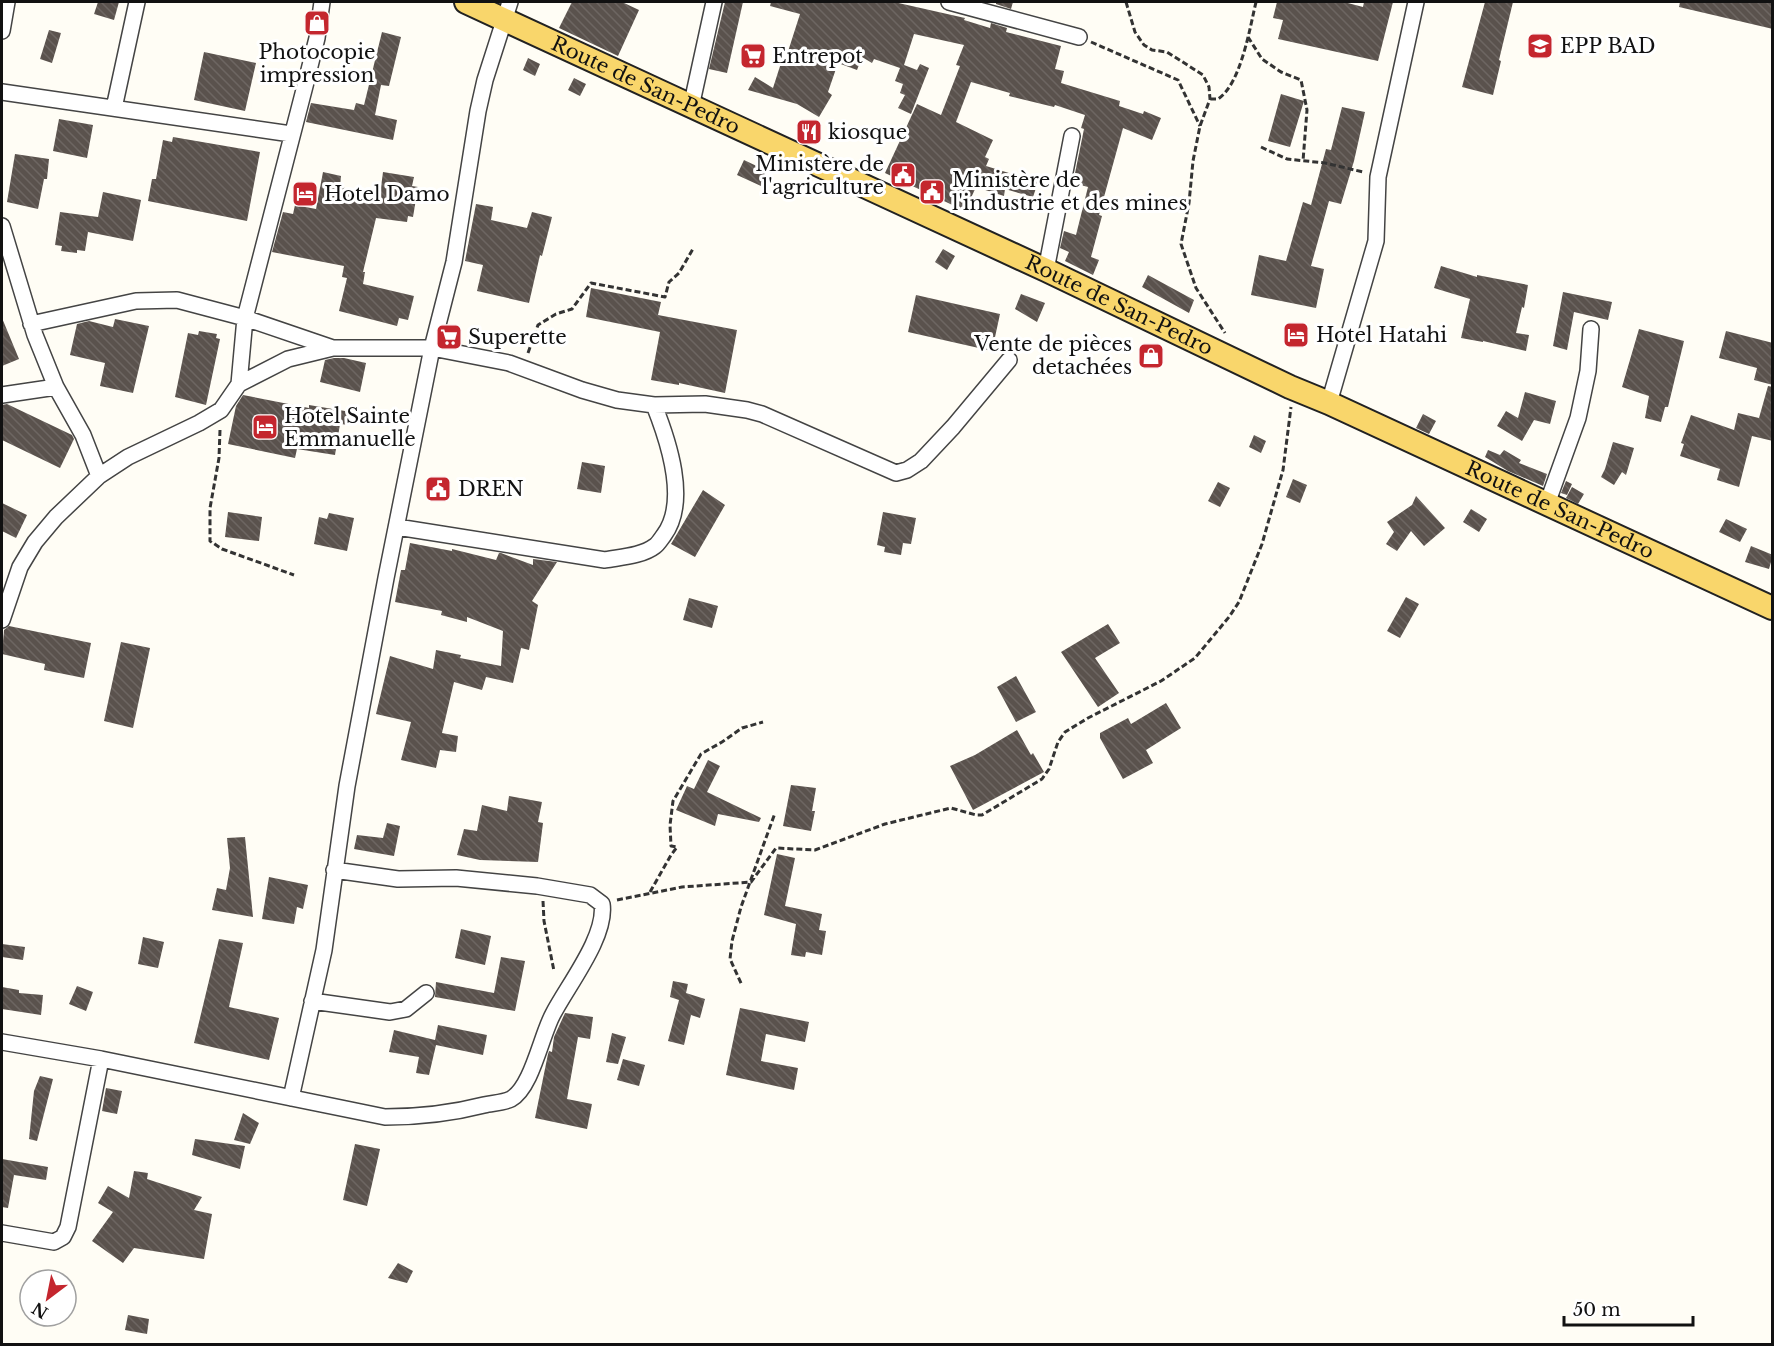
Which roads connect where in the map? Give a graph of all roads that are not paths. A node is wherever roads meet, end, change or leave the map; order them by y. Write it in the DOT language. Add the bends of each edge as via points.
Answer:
graph roads {
  1 [pos="7,2"];
  2 [pos="137,2"];
  3 [pos="322,2"];
  4 [pos="466,2"];
  5 [pos="714,2"];
  6 [pos="949,2"];
  7 [pos="1416,2"];
  8 [pos="508,11"];
  9 [pos="2,31"];
  10 [pos="1079,37"];
  11 [pos="2,92"];
  12 [pos="691,107"];
  13 [pos="114,108"];
  14 [pos="291,134"];
  15 [pos="1072,136"];
  16 [pos="2,226"];
  17 [pos="1046,270"];
  18 [pos="245,318"];
  19 [pos="31,324"];
  20 [pos="1591,329"];
  21 [pos="333,348"];
  22 [pos="432,348"];
  23 [pos="1009,360"];
  24 [pos="239,384"];
  25 [pos="56,387"];
  26 [pos="2,395"];
  27 [pos="1329,404"];
  28 [pos="654,405"];
  29 [pos="99,476"];
  30 [pos="1547,504"];
  31 [pos="397,527"];
  32 [pos="1773,608"];
  33 [pos="2,620"];
  34 [pos="334,870"];
  35 [pos="426,993"];
  36 [pos="312,1001"];
  37 [pos="2,1042"];
  38 [pos="101,1059"];
  39 [pos="291,1098"];
  40 [pos="2,1233"];
  1 -- 9 [label="street"];
  2 -- 13 [label="street"];
  3 -- 14 [label="street"];
  4 -- 8 [label="main road, Route de San-Pedro"];
  5 -- 12 [label="street"];
  6 -- 10 [label="street"];
  7 -- 27 [label="street" via="1378,177 1376,241"];
  8 -- 12 [label="main road, Route de San-Pedro"];
  8 -- 22 [label="street" via="483,90 454,262"];
  11 -- 13 [label="street"];
  12 -- 17 [label="main road, Route de San-Pedro"];
  13 -- 14 [label="street"];
  14 -- 18 [label="street"];
  15 -- 17 [label="street"];
  16 -- 19 [label="street"];
  17 -- 27 [label="main road, Route de San-Pedro"];
  18 -- 19 [label="street" via="177,300 136,301"];
  18 -- 21 [label="street"];
  18 -- 24 [label="street"];
  19 -- 25 [label="street"];
  20 -- 30 [label="street" via="1588,371 1578,418"];
  21 -- 22 [label="street"];
  21 -- 24 [label="street" via="288,359"];
  22 -- 28 [label="street" via="509,363 582,390"];
  22 -- 31 [label="street"];
  23 -- 28 [label="street" via="921,461 896,473 762,414 705,404"];
  24 -- 29 [label="street" via="221,410"];
  25 -- 26 [label="street"];
  25 -- 29 [label="street" via="83,435"];
  27 -- 30 [label="main road, Route de San-Pedro"];
  28 -- 31 [label="street" via="669,443 675,479 669,528 656,546 605,560"];
  29 -- 33 [label="street" via="35,542 20,567"];
  30 -- 32 [label="main road, Route de San-Pedro"];
  31 -- 34 [label="street"];
  34 -- 36 [label="street" via="324,950"];
  34 -- 39 [label="street" via="398,879 456,878 537,886 590,896 602,904 604,915 585,960 543,1034 529,1077 510,1099 420,1118 385,1117"];
  35 -- 36 [label="street" via="399,1011"];
  36 -- 39 [label="street"];
  37 -- 38 [label="street"];
  38 -- 39 [label="street"];
  38 -- 40 [label="street" via="63,1237 54,1242"];
}
